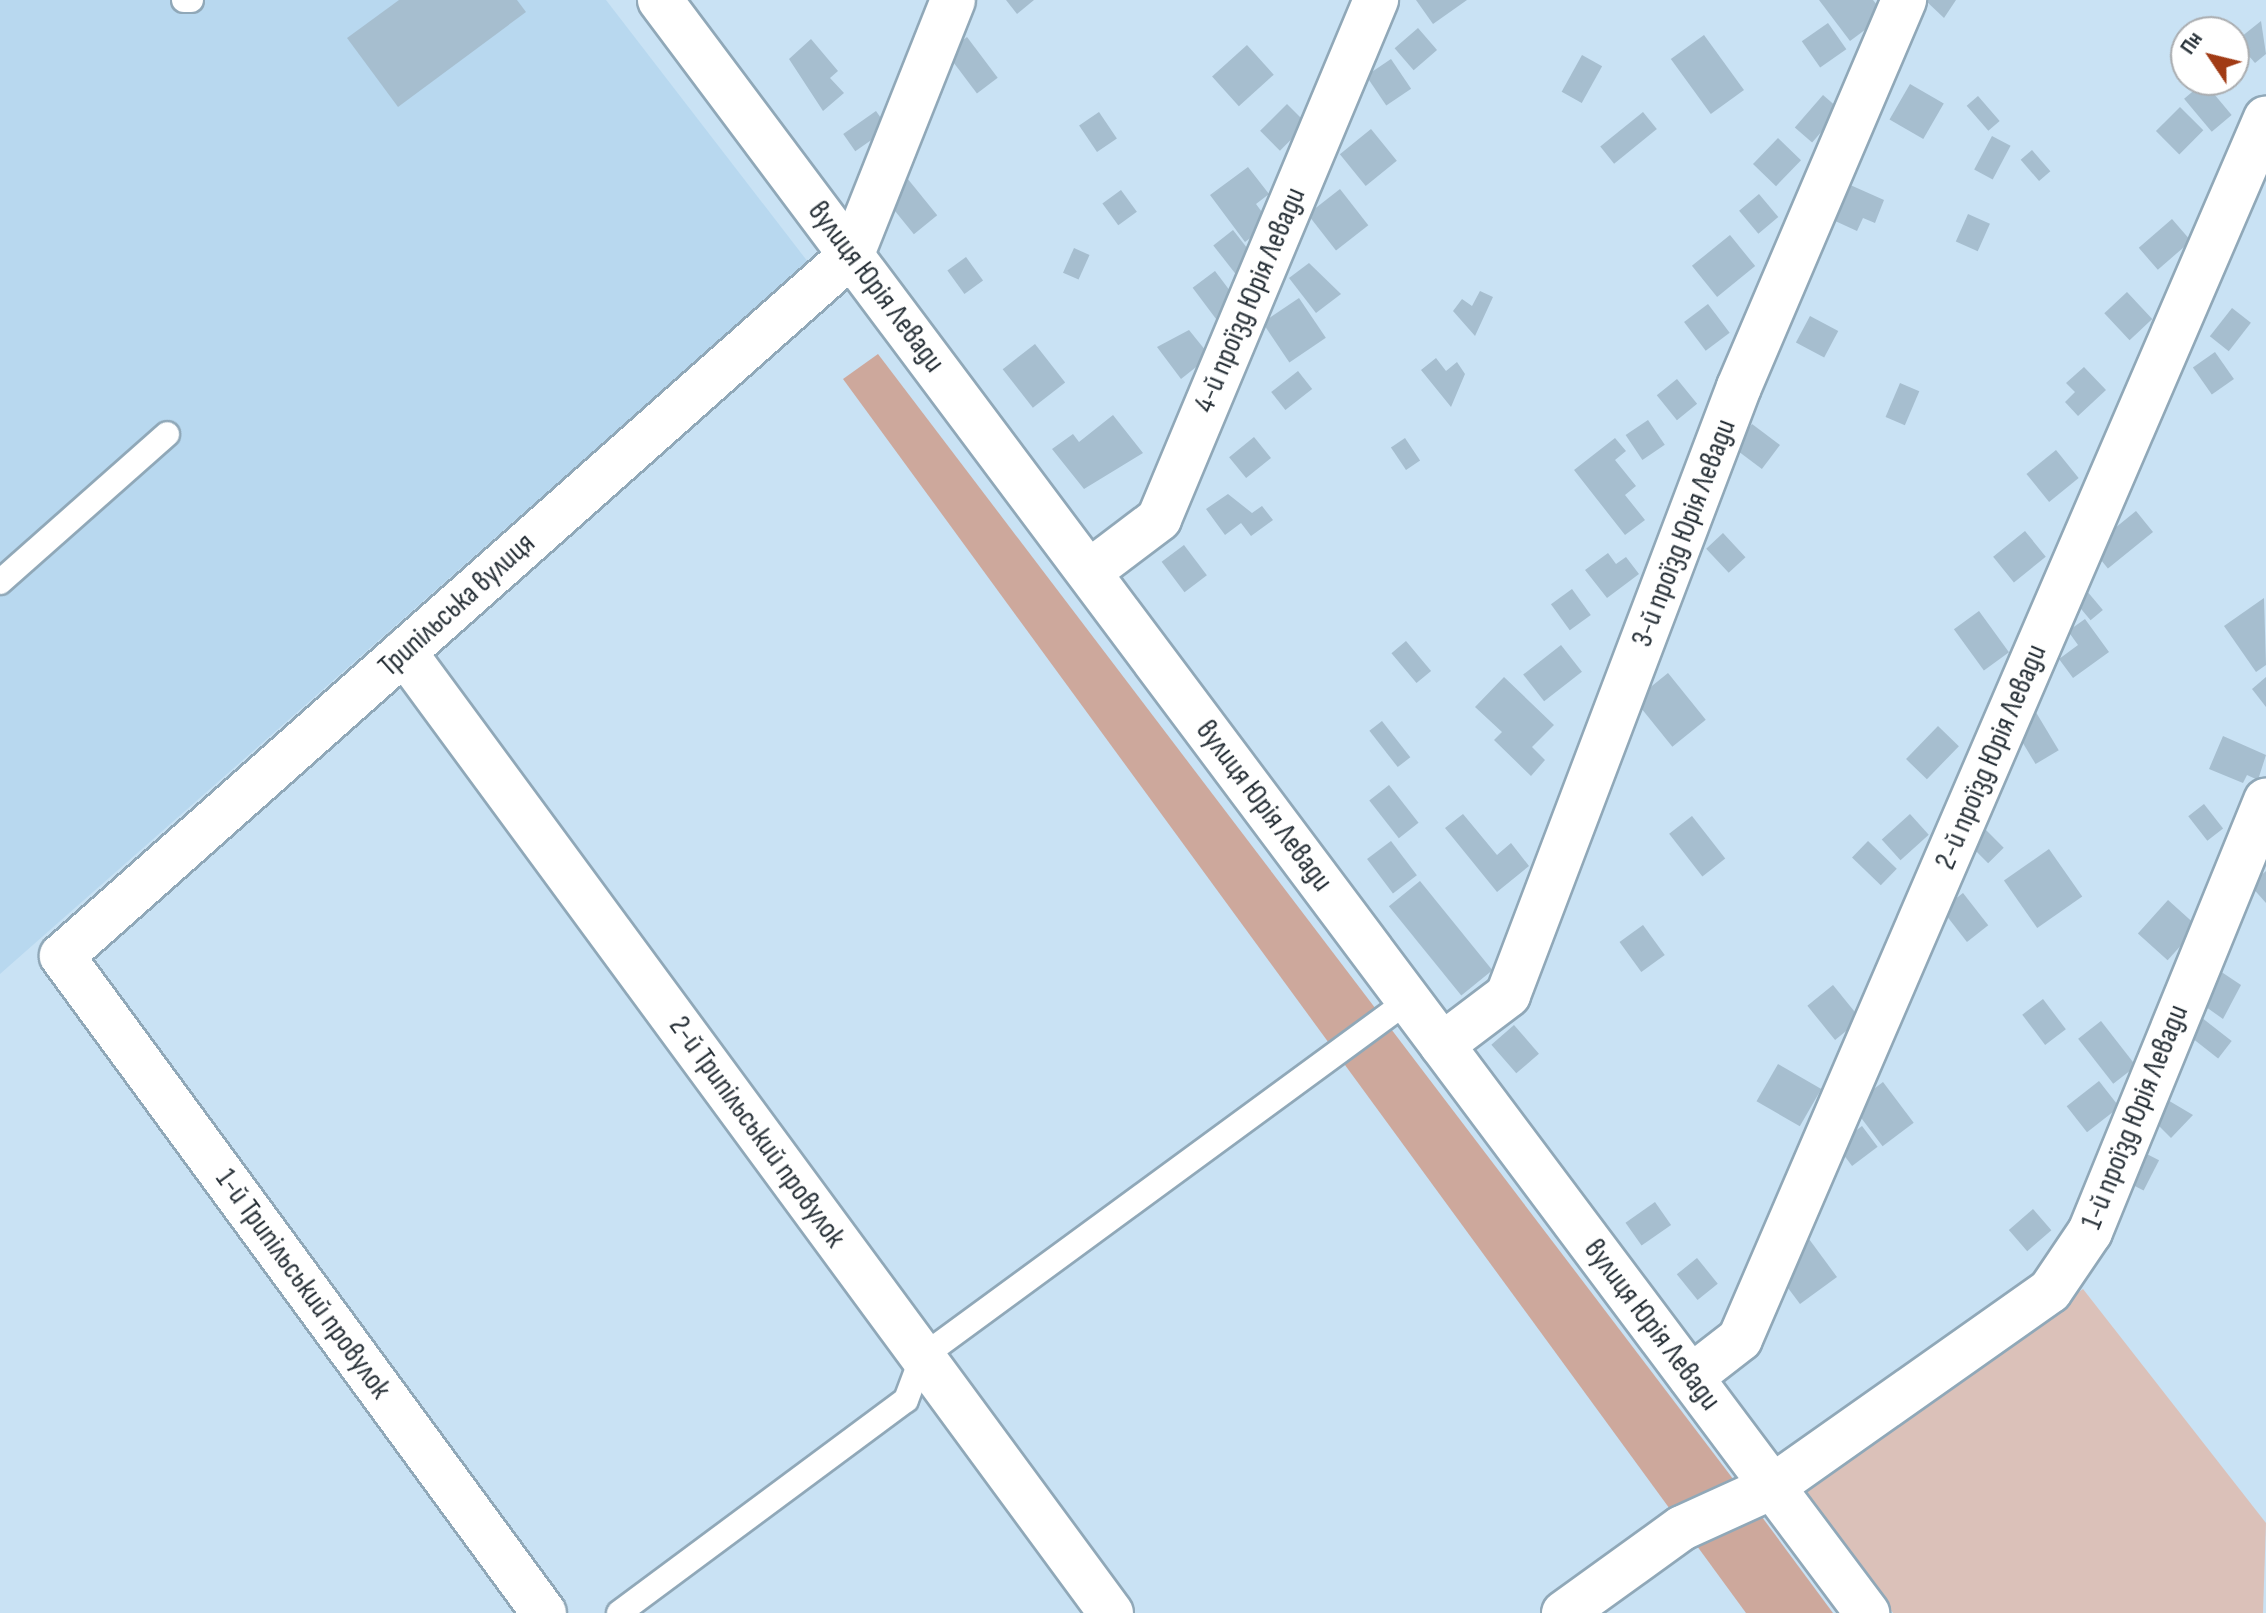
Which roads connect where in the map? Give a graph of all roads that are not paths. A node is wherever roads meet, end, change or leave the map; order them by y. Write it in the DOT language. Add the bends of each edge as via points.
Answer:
graph roads {
  1 [pos="184,0"];
  2 [pos="191,0"];
  3 [pos="953,0"];
  4 [pos="1376,0"];
  5 [pos="1904,0"];
  6 [pos="667,3"];
  7 [pos="2266,118"];
  8 [pos="852,254"];
  9 [pos="167,434"];
  10 [pos="1089,572"];
  11 [pos="0,582"];
  12 [pos="404,652"];
  13 [pos="2266,801"];
  14 [pos="62,956"];
  15 [pos="1409,1000"];
  16 [pos="1442,1045"];
  17 [pos="922,1357"];
  18 [pos="1691,1377"];
  19 [pos="1772,1487"];
  20 [pos="544,1613"];
  21 [pos="619,1613"];
  22 [pos="1111,1613"];
  23 [pos="1564,1613"];
  24 [pos="1867,1613"];
  1 -- 2 [label="lane"];
  3 -- 8 [label="street"];
  4 -- 10 [label="street, 4-й проїзд Юрія Левади" via="1159,519"];
  5 -- 16 [label="street, 3-й проїзд Юрія Левади" via="1739,387 1508,995"];
  6 -- 8 [label="street, вулиця Юрія Левади"];
  7 -- 18 [label="street, 2-й проїзд Юрія Левади" via="1740,1339"];
  8 -- 10 [label="street, вулиця Юрія Левади"];
  8 -- 12 [label="street, Трипільська вулиця"];
  9 -- 11 [label="lane"];
  10 -- 15 [label="street, вулиця Юрія Левади"];
  12 -- 14 [label="street, Трипільська вулиця"];
  12 -- 17 [label="street, 2-й Трипільський провулок"];
  13 -- 19 [label="street, 1-й проїзд Юрія Левади" via="2090,1232 2050,1291"];
  14 -- 20 [label="street, 1-й Трипільський провулок"];
  15 -- 16 [label="street, вулиця Юрія Левади"];
  15 -- 17 [label="lane"];
  16 -- 18 [label="street, вулиця Юрія Левади"];
  17 -- 21 [label="lane" via="906,1400"];
  17 -- 22 [label="street, 2-й Трипільський провулок"];
  18 -- 19 [label="street, вулиця Юрія Левади"];
  19 -- 23 [label="street, 1-й проїзд Юрія Левади" via="1682,1528"];
  19 -- 24 [label="street, вулиця Юрія Левади"];
}
